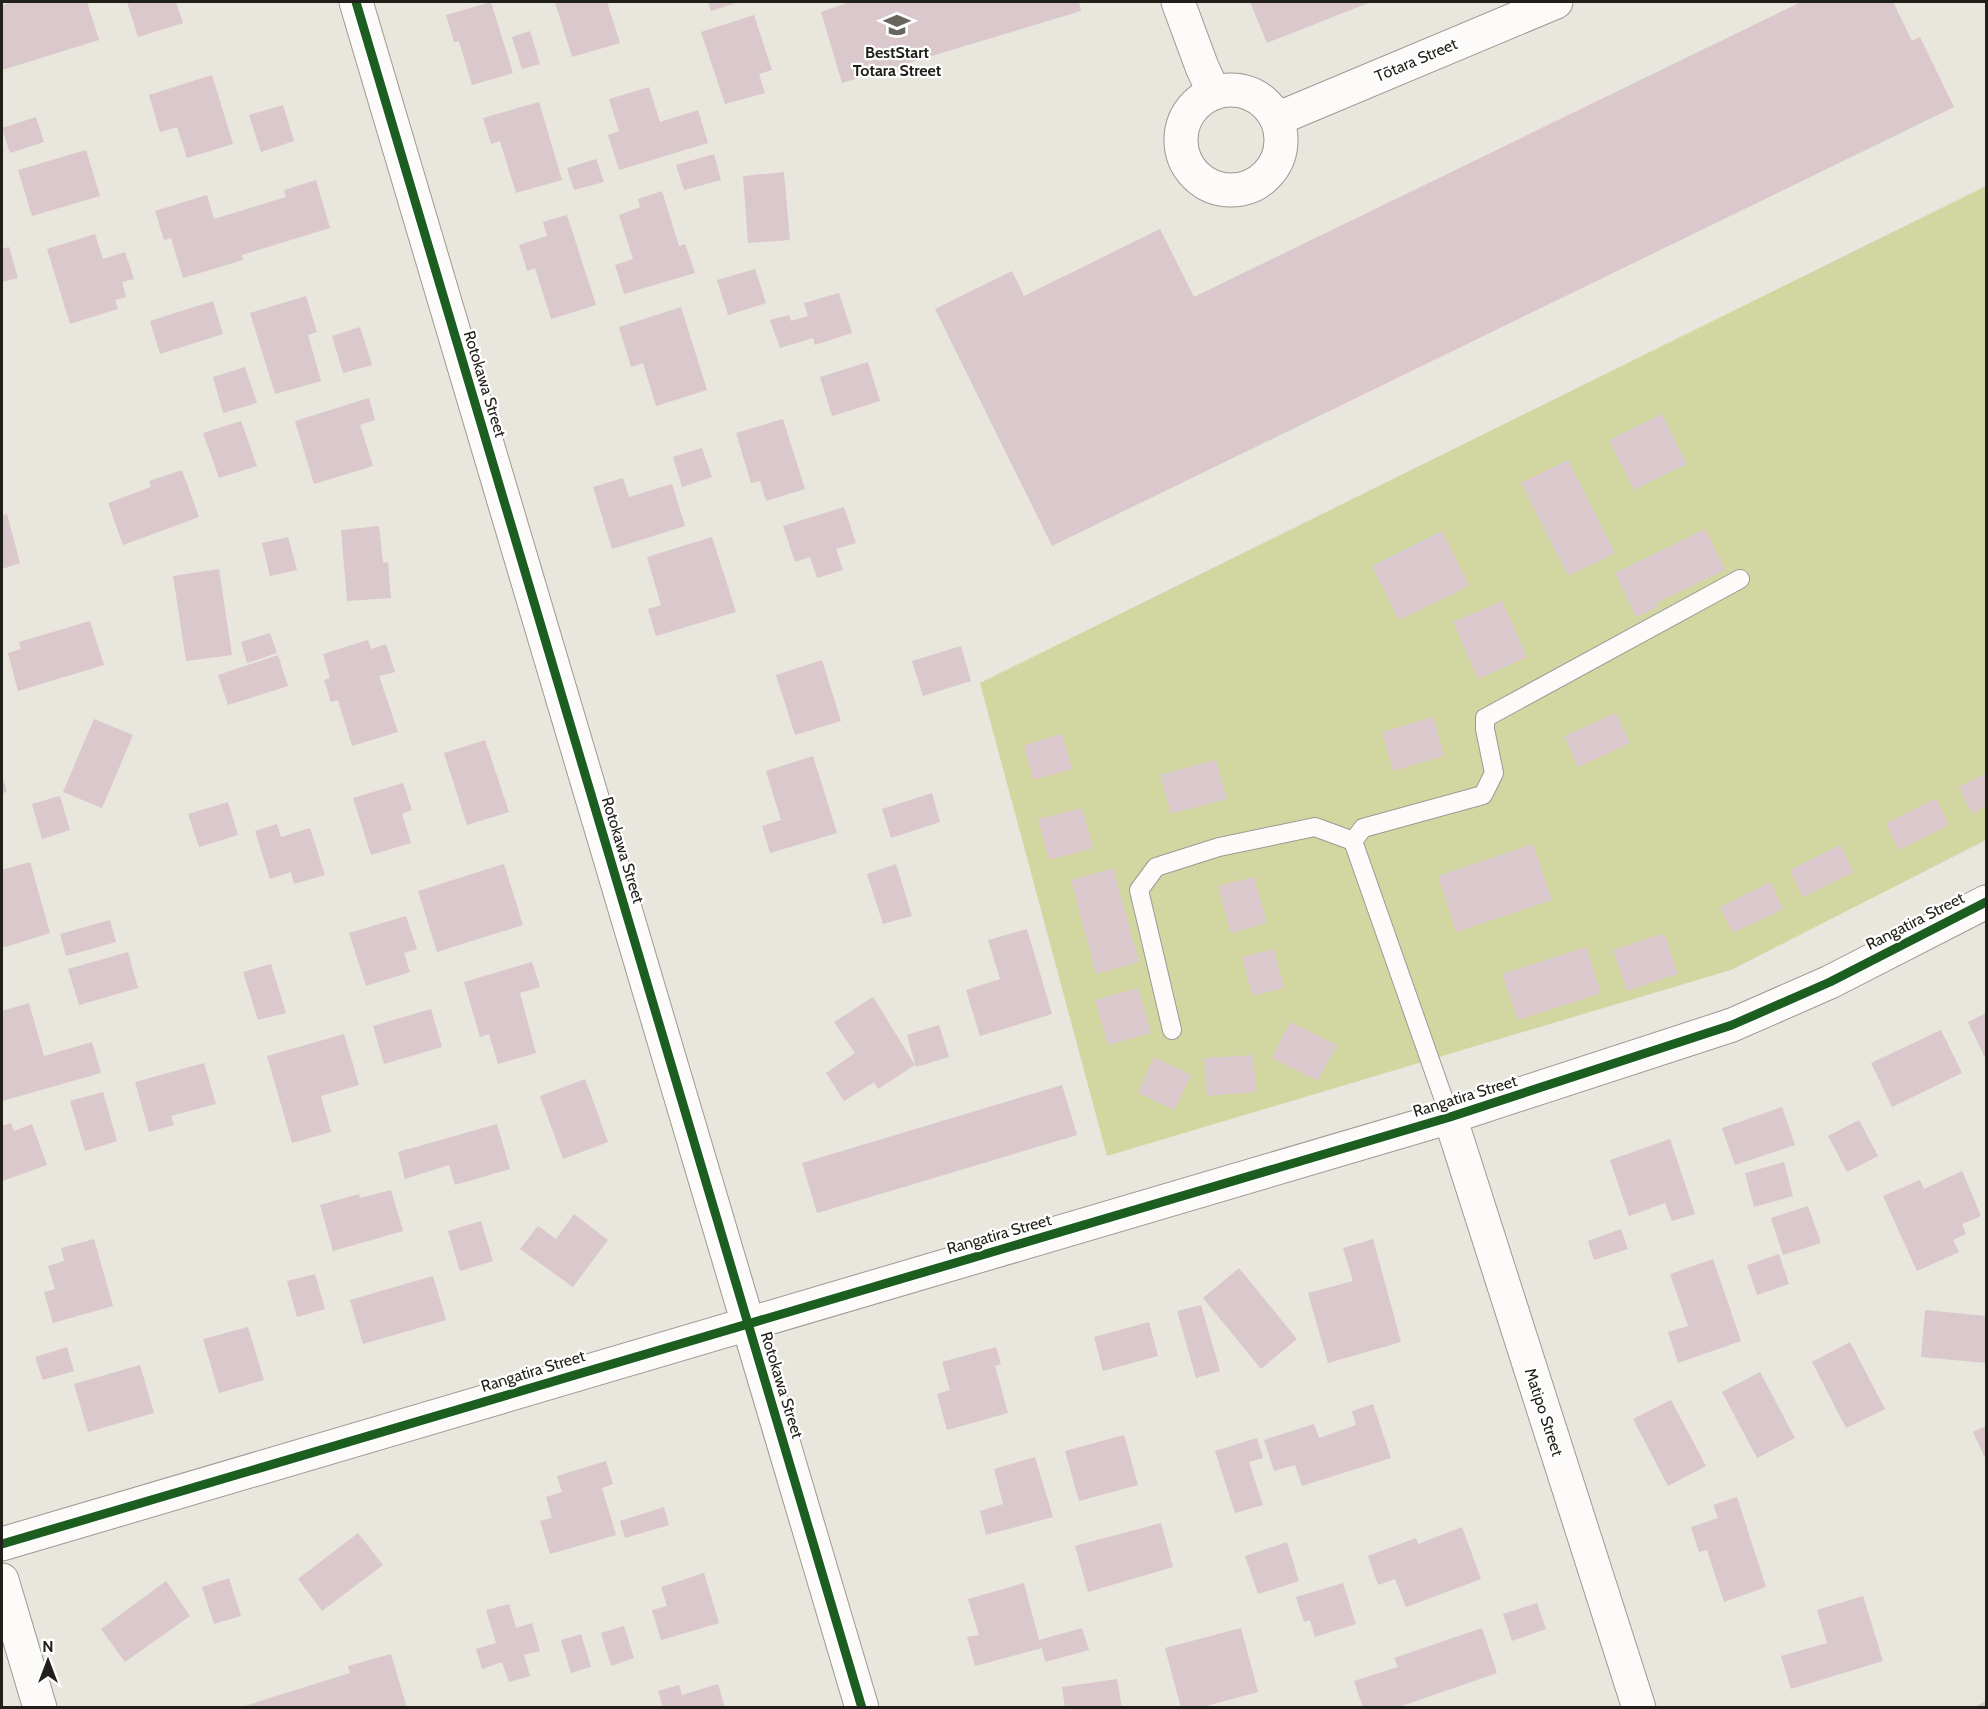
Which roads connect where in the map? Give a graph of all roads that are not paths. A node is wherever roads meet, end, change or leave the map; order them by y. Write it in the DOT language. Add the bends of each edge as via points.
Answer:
graph roads {
  1 [pos="356,2"];
  2 [pos="1178,2"];
  3 [pos="1556,2"];
  4 [pos="1214,93"];
  5 [pos="1277,119"];
  6 [pos="1740,579"];
  7 [pos="1353,841"];
  8 [pos="1986,902"];
  9 [pos="1172,1030"];
  10 [pos="1450,1117"];
  11 [pos="748,1324"];
  12 [pos="2,1544"];
  13 [pos="2,1580"];
  14 [pos="40,1707"];
  15 [pos="862,1707"];
  16 [pos="1639,1707"];
  1 -- 11 [label="street, Rotokawa Street"];
  2 -- 4 [label="street"];
  3 -- 5 [label="street, Tōtara Street"];
  4 -- 5 [label="street" via="1233,90 1250,94 1266,104"];
  4 -- 5 [label="street" via="1190,110 1180,137 1188,168 1214,188 1247,188 1262,180 1280,152"];
  6 -- 7 [label="lane" via="1485,718 1494,773 1483,795 1364,828"];
  7 -- 9 [label="lane" via="1315,827 1219,846 1156,867 1139,890"];
  7 -- 10 [label="lane"];
  8 -- 10 [label="street, Rangatira Street" via="1830,982 1732,1025"];
  10 -- 11 [label="street, Rangatira Street"];
  10 -- 16 [label="street, Matipo Street"];
  11 -- 12 [label="street, Rangatira Street"];
  11 -- 15 [label="street, Rotokawa Street"];
  13 -- 14 [label="street"];
}
